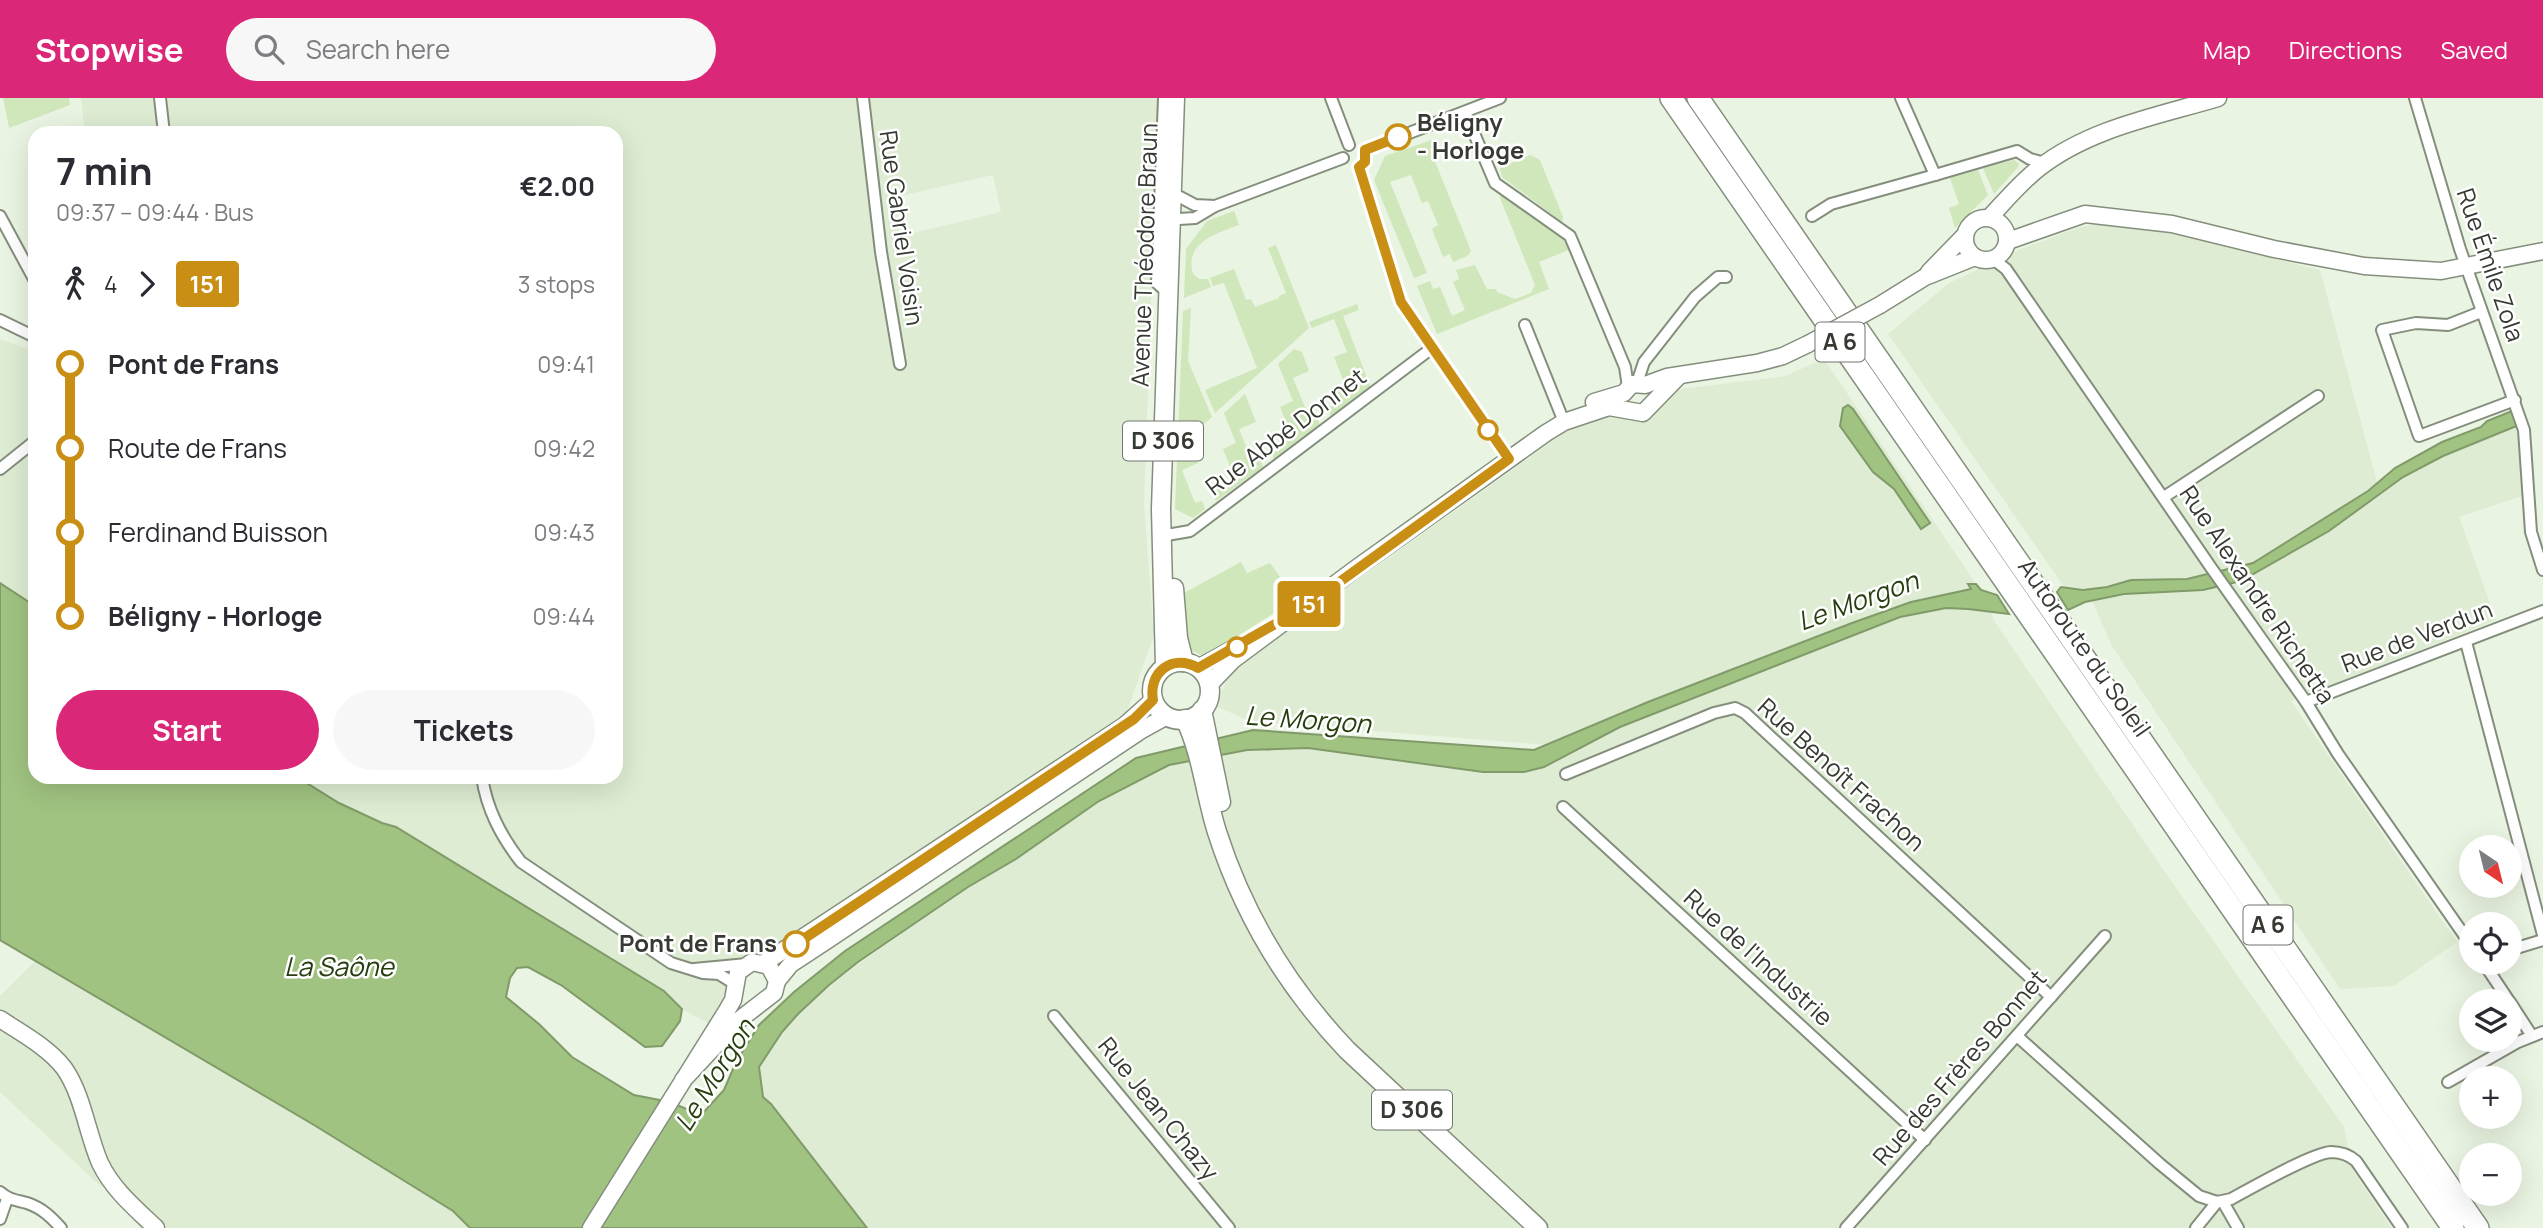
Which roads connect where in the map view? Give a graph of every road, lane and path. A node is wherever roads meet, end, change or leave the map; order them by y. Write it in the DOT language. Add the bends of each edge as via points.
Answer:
graph roads {
  1 [pos="160,98"];
  2 [pos="863,98"];
  3 [pos="1164,98"];
  4 [pos="1175,98"];
  5 [pos="1186,98"];
  6 [pos="1331,98"];
  7 [pos="1500,98"];
  8 [pos="1671,98"];
  9 [pos="1698,98"];
  10 [pos="1901,98"];
  11 [pos="2218,98"];
  12 [pos="2415,98"];
  13 [pos="1465,112"];
  14 [pos="163,126"];
  15 [pos="1349,145"];
  16 [pos="1365,150"];
  17 [pos="1343,158"];
  18 [pos="2038,161"];
  19 [pos="1359,167"];
  20 [pos="1935,175"];
  21 [pos="1180,197"];
  22 [pos="1214,206"];
  23 [pos="0,216"];
  24 [pos="1812,216"];
  25 [pos="1169,217"];
  26 [pos="1990,217"];
  27 [pos="1965,235"];
  28 [pos="2543,251"];
  29 [pos="2002,255"];
  30 [pos="1975,257"];
  31 [pos="2466,266"];
  32 [pos="28,268"];
  33 [pos="1925,276"];
  34 [pos="1726,277"];
  35 [pos="2481,312"];
  36 [pos="0,320"];
  37 [pos="1525,325"];
  38 [pos="28,334"];
  39 [pos="1432,348"];
  40 [pos="900,364"];
  41 [pos="1679,376"];
  42 [pos="1632,391"];
  43 [pos="2318,396"];
  44 [pos="1654,400"];
  45 [pos="2515,401"];
  46 [pos="1564,422"];
  47 [pos="28,447"];
  48 [pos="1509,459"];
  49 [pos="0,469"];
  50 [pos="2164,497"];
  51 [pos="1165,535"];
  52 [pos="2543,569"];
  53 [pos="1305,607"];
  54 [pos="2543,611"];
  55 [pos="2466,642"];
  56 [pos="1191,665"];
  57 [pos="1166,666"];
  58 [pos="1209,685"];
  59 [pos="1153,700"];
  60 [pos="2306,702"];
  61 [pos="1202,710"];
  62 [pos="1176,718"];
  63 [pos="1200,736"];
  64 [pos="1566,774"];
  65 [pos="483,784"];
  66 [pos="1563,807"];
  67 [pos="2459,928"];
  68 [pos="2105,936"];
  69 [pos="2543,937"];
  70 [pos="2522,945"];
  71 [pos="764,963"];
  72 [pos="747,964"];
  73 [pos="690,970"];
  74 [pos="777,981"];
  75 [pos="735,986"];
  76 [pos="2050,997"];
  77 [pos="759,1004"];
  78 [pos="1054,1016"];
  79 [pos="2522,1017"];
  80 [pos="0,1019"];
  81 [pos="2537,1034"];
  82 [pos="2017,1036"];
  83 [pos="684,1080"];
  84 [pos="2448,1082"];
  85 [pos="1925,1140"];
  86 [pos="4,1195"];
  87 [pos="2220,1202"];
  88 [pos="0,1219"];
  89 [pos="61,1228"];
  90 [pos="156,1228"];
  91 [pos="591,1228"];
  92 [pos="1229,1228"];
  93 [pos="1538,1228"];
  94 [pos="1846,1228"];
  95 [pos="2196,1228"];
  96 [pos="2238,1228"];
  97 [pos="2402,1228"];
  98 [pos="2453,1228"];
  99 [pos="2478,1228"];
  1 -- 14 [label="street"];
  2 -- 40 [label="street, Rue Gabriel Voisin"];
  3 -- 25 [label="street"];
  4 -- 25 [label="main road, Avenue Théodore Braun / D 306"];
  5 -- 21 [label="main road, Avenue Théodore Braun / D 306"];
  6 -- 15 [label="street"];
  7 -- 13 [label="street"];
  8 -- 98 [label="highway, Autoroute du Soleil / A 6"];
  9 -- 99 [label="highway, Autoroute du Soleil / A 6"];
  10 -- 20 [label="street"];
  11 -- 18 [label="street" via="2104,132"];
  12 -- 31 [label="street, Rue Émile Zola"];
  13 -- 16 [label="street"];
  13 -- 42 [label="street" via="1495,183 1570,236"];
  15 -- 16 [label="street"];
  15 -- 17 [label="street"];
  16 -- 19 [label="street" via="1365,162"];
  17 -- 19 [label="street" via="1351,167"];
  17 -- 22 [label="street"];
  18 -- 20 [label="street" via="2017,151"];
  18 -- 26 [label="street"];
  19 -- 39 [label="street" via="1401,302"];
  20 -- 24 [label="street" via="1831,204"];
  21 -- 22 [label="street" via="1195,205"];
  21 -- 25 [label="main road, Avenue Théodore Braun / D 306"];
  22 -- 25 [label="street" via="1195,218"];
  23 -- 32 [label="street"];
  25 -- 51 [label="main road, Avenue Théodore Braun / D 306"];
  25 -- 51 [label="main road, Avenue Théodore Braun / D 306"];
  26 -- 27 [label="street" via="1971,223"];
  26 -- 29 [label="street" via="2004,226"];
  27 -- 30 [label="street" via="1966,246"];
  27 -- 33 [label="street"];
  28 -- 31 [label="street"];
  29 -- 30 [label="street" via="1982,260"];
  29 -- 31 [label="street" via="2085,214 2172,224 2364,266 2441,271"];
  29 -- 50 [label="street, Rue Alexandre Richetta"];
  30 -- 33 [label="street"];
  31 -- 35 [label="street, Rue Émile Zola"];
  33 -- 41 [label="street, bridge" via="1880,306 1771,360"];
  34 -- 42 [label="street" via="1718,277 1695,298 1641,367"];
  35 -- 45 [label="street, Rue Émile Zola"];
  35 -- 45 [label="street" via="2448,325 2416,323 2382,330 2419,436"];
  36 -- 38 [label="street"];
  37 -- 46 [label="street"];
  39 -- 48 [label="street"];
  39 -- 51 [label="street, Rue Abbé Donnet" via="1190,531"];
  41 -- 42 [label="street"];
  41 -- 44 [label="street"];
  42 -- 44 [label="street" via="1652,391"];
  42 -- 44 [label="street" via="1634,413 1643,413"];
  42 -- 46 [label="street" via="1609,407"];
  43 -- 50 [label="street"];
  45 -- 52 [label="street, Rue Émile Zola" via="2524,430 2531,532"];
  46 -- 48 [label="street"];
  47 -- 49 [label="street"];
  48 -- 53 [label="street"];
  50 -- 60 [label="street, Rue Alexandre Richetta"];
  51 -- 56 [label="main road, Avenue Théodore Braun / D 306" via="1178,639"];
  51 -- 57 [label="main road, Avenue Théodore Braun / D 306"];
  53 -- 56 [label="street"];
  53 -- 58 [label="street" via="1233,660"];
  54 -- 55 [label="street, Rue de Verdun"];
  55 -- 60 [label="street, Rue de Verdun"];
  55 -- 69 [label="street"];
  56 -- 57 [label="main road"];
  56 -- 58 [label="main road" via="1205,675"];
  57 -- 59 [label="main road" via="1153,681"];
  58 -- 61 [label="main road"];
  59 -- 62 [label="main road"];
  59 -- 71 [label="street" via="1124,726"];
  60 -- 67 [label="street, Rue Alexandre Richetta"];
  61 -- 62 [label="main road"];
  61 -- 63 [label="main road, D 306"];
  62 -- 63 [label="main road, D 306"];
  62 -- 74 [label="street" via="1140,731 791,964"];
  63 -- 93 [label="main road, D 306" via="1226,825 1229,864 1269,948 1347,1050"];
  64 -- 76 [label="street, Rue Benoît Frachon" via="1735,708"];
  65 -- 73 [label="street" via="503,839 521,862 671,963"];
  66 -- 85 [label="street, Rue de l'Industrie"];
  68 -- 76 [label="street, Rue des Frères Bonnet"];
  69 -- 70 [label="street"];
  71 -- 72 [label="street"];
  71 -- 74 [label="street"];
  72 -- 73 [label="street"];
  72 -- 75 [label="street" via="737,972"];
  73 -- 75 [label="street" via="719,974"];
  74 -- 77 [label="street" via="774,993"];
  75 -- 77 [label="street" via="742,999"];
  75 -- 83 [label="street" via="726,1012"];
  76 -- 82 [label="street, Rue des Frères Bonnet"];
  77 -- 83 [label="street"];
  78 -- 92 [label="street, Rue Jean Chazy"];
  79 -- 81 [label="street"];
  80 -- 90 [label="street" via="64,1068 107,1176"];
  81 -- 84 [label="street"];
  82 -- 85 [label="street, Rue des Frères Bonnet"];
  82 -- 87 [label="street" via="2199,1196"];
  83 -- 91 [label="street"];
  85 -- 94 [label="street, Rue des Frères Bonnet"];
  86 -- 88 [label="street"];
  86 -- 89 [label="street" via="47,1213"];
  87 -- 95 [label="street"];
  87 -- 96 [label="street"];
  87 -- 97 [label="street" via="2320,1154 2340,1153 2356,1161"];
}
